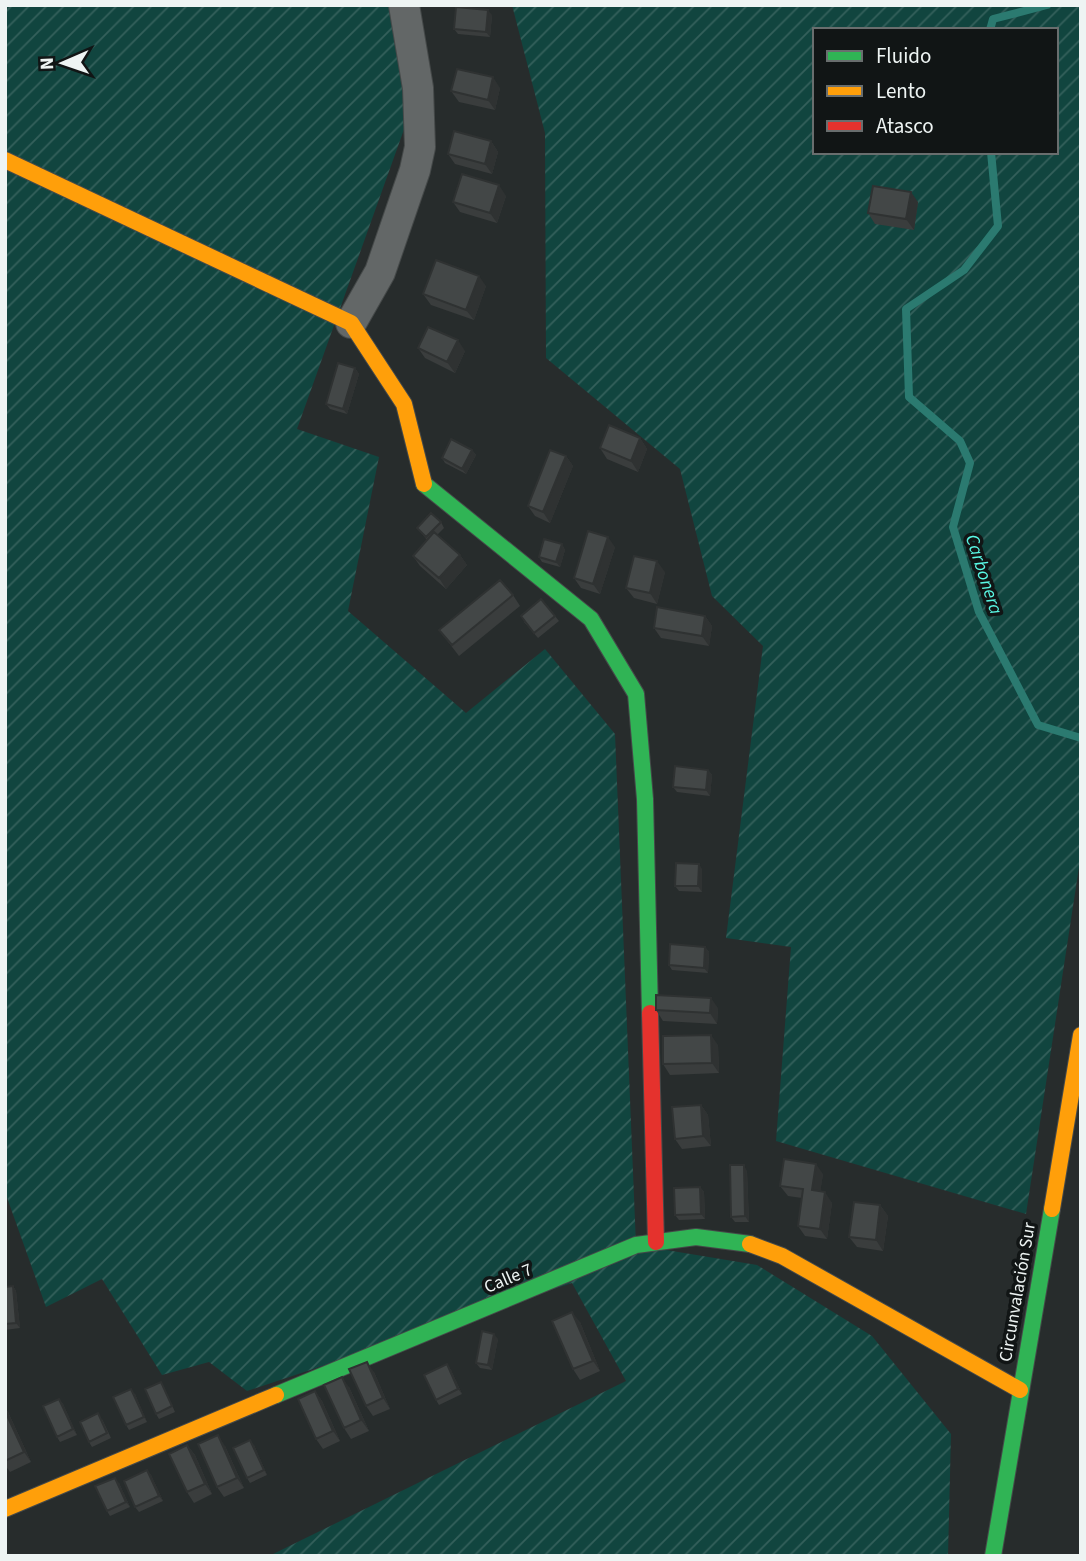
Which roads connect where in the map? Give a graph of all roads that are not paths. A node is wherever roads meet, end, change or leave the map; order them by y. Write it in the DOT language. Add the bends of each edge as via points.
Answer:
graph roads {
  1 [pos="404,5"];
  2 [pos="5,160"];
  3 [pos="351,323"];
  4 [pos="1081,1035"];
  5 [pos="656,1242"];
  6 [pos="1020,1390"];
  7 [pos="5,1509"];
  8 [pos="993,1556"];
  1 -- 3 [label="street" via="418,88 419,147 380,272"];
  2 -- 3 [label="street"];
  3 -- 5 [label="street" via="404,404 422,482 591,618 636,694 645,799"];
  4 -- 6 [label="street, Circunvalación Sur"];
  5 -- 6 [label="street, Calle 7" via="709,1238 748,1243 782,1256"];
  5 -- 7 [label="street, Calle 7" via="636,1245"];
  6 -- 8 [label="street, Circunvalación Sur"];
}
